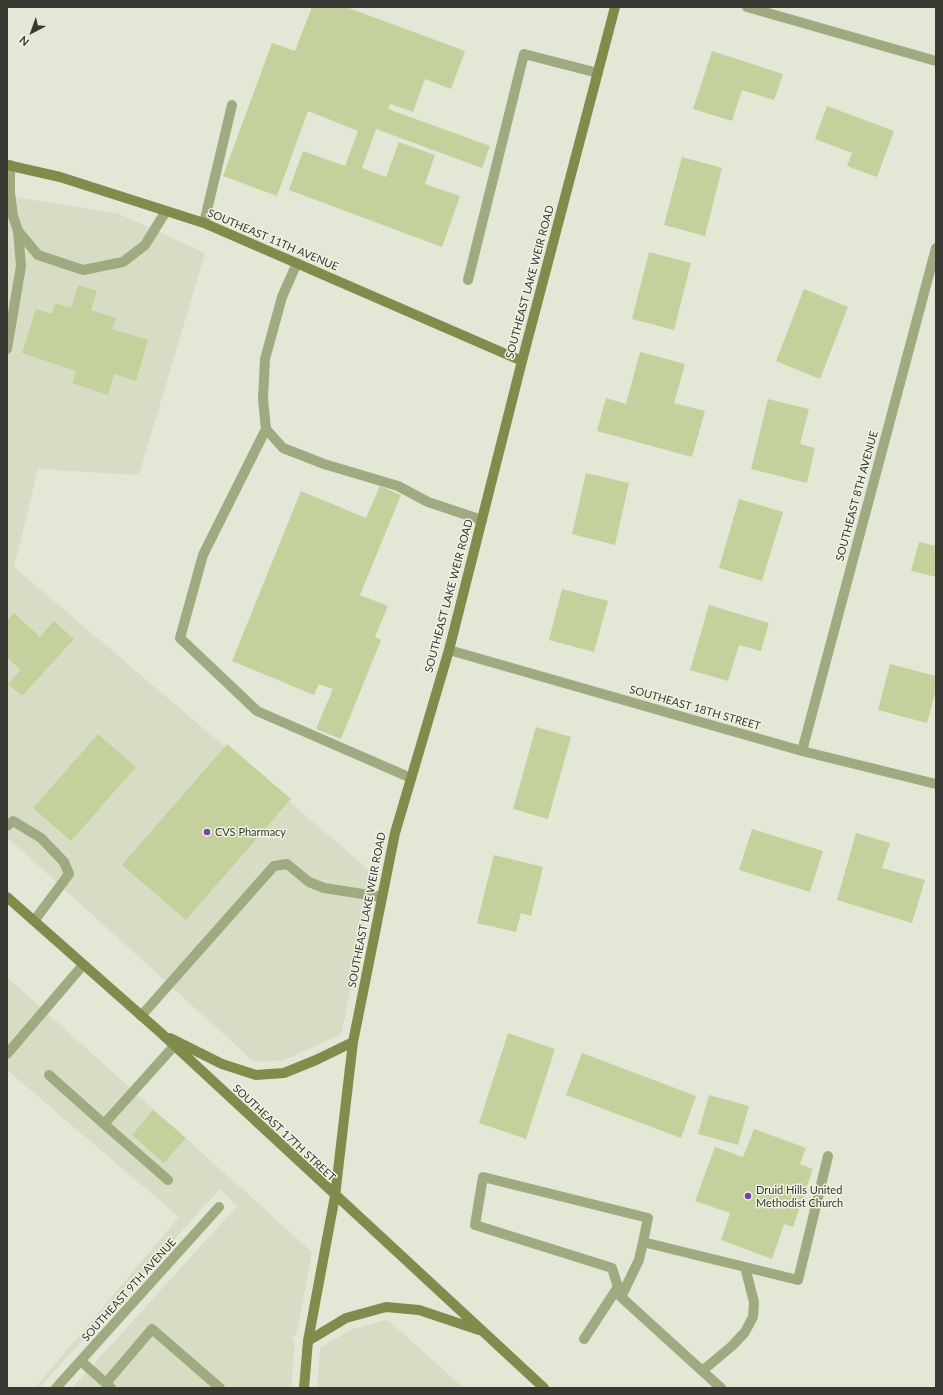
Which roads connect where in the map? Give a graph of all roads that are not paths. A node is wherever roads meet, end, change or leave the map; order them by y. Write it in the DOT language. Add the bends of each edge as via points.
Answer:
graph roads {
  1 [pos="615,7"];
  2 [pos="747,7"];
  3 [pos="936,61"];
  4 [pos="598,73"];
  5 [pos="232,105"];
  6 [pos="9,165"];
  7 [pos="166,211"];
  8 [pos="204,223"];
  9 [pos="18,231"];
  10 [pos="936,248"];
  11 [pos="297,264"];
  12 [pos="468,280"];
  13 [pos="7,349"];
  14 [pos="522,361"];
  15 [pos="266,429"];
  16 [pos="482,520"];
  17 [pos="449,650"];
  18 [pos="802,751"];
  19 [pos="411,778"];
  20 [pos="936,784"];
  21 [pos="7,826"];
  22 [pos="7,897"];
  23 [pos="382,897"];
  24 [pos="34,921"];
  25 [pos="84,965"];
  26 [pos="141,1016"];
  27 [pos="161,1034"];
  28 [pos="353,1042"];
  29 [pos="174,1046"];
  30 [pos="7,1054"];
  31 [pos="49,1074"];
  32 [pos="104,1124"];
  33 [pos="828,1156"];
  34 [pos="168,1180"];
  35 [pos="335,1196"];
  36 [pos="219,1207"];
  37 [pos="643,1242"];
  38 [pos="746,1268"];
  39 [pos="620,1292"];
  40 [pos="483,1331"];
  41 [pos="584,1339"];
  42 [pos="308,1341"];
  43 [pos="81,1361"];
  44 [pos="702,1370"];
  45 [pos="108,1385"];
  46 [pos="56,1388"];
  47 [pos="220,1388"];
  48 [pos="304,1388"];
  49 [pos="544,1388"];
  50 [pos="721,1388"];
  1 -- 4 [label="main road, SOUTHEAST LAKE WEIR ROAD"];
  2 -- 3 [label="street"];
  4 -- 12 [label="street" via="524,54"];
  4 -- 14 [label="main road, SOUTHEAST LAKE WEIR ROAD"];
  5 -- 8 [label="street"];
  6 -- 7 [label="main road, SOUTHEAST 11TH AVENUE" via="60,176"];
  6 -- 9 [label="street" via="13,216"];
  7 -- 8 [label="main road, SOUTHEAST 11TH AVENUE"];
  7 -- 9 [label="street" via="145,245 123,262 83,270 38,255"];
  8 -- 11 [label="main road, SOUTHEAST 11TH AVENUE"];
  9 -- 13 [label="street" via="21,266"];
  10 -- 18 [label="street, SOUTHEAST 8TH AVENUE"];
  11 -- 14 [label="main road, SOUTHEAST 11TH AVENUE"];
  11 -- 15 [label="street" via="282,297 265,359 263,399"];
  14 -- 16 [label="main road, SOUTHEAST LAKE WEIR ROAD"];
  15 -- 16 [label="street" via="283,448 324,464 398,486 428,502"];
  15 -- 19 [label="street" via="203,555 180,638 257,711"];
  16 -- 17 [label="main road, SOUTHEAST LAKE WEIR ROAD"];
  17 -- 18 [label="street, SOUTHEAST 18TH STREET"];
  17 -- 19 [label="main road, SOUTHEAST LAKE WEIR ROAD"];
  18 -- 20 [label="street, SOUTHEAST 18TH STREET"];
  19 -- 23 [label="main road, SOUTHEAST LAKE WEIR ROAD" via="395,832"];
  21 -- 24 [label="street" via="13,821 42,838 64,862 68,874"];
  22 -- 24 [label="main road, SOUTHEAST 17TH STREET"];
  23 -- 26 [label="street" via="324,888 310,882 287,864 274,866"];
  23 -- 28 [label="main road, SOUTHEAST LAKE WEIR ROAD"];
  24 -- 25 [label="main road, SOUTHEAST 17TH STREET"];
  25 -- 26 [label="main road, SOUTHEAST 17TH STREET"];
  25 -- 30 [label="street"];
  26 -- 27 [label="main road, SOUTHEAST 17TH STREET"];
  27 -- 28 [label="main road" via="222,1064 256,1075 284,1073"];
  27 -- 29 [label="main road, SOUTHEAST 17TH STREET"];
  28 -- 35 [label="main road, SOUTHEAST LAKE WEIR ROAD"];
  29 -- 32 [label="street"];
  29 -- 35 [label="main road, SOUTHEAST 17TH STREET"];
  31 -- 32 [label="street"];
  32 -- 34 [label="street"];
  33 -- 38 [label="street" via="798,1280"];
  35 -- 40 [label="main road, SOUTHEAST 17TH STREET"];
  35 -- 42 [label="main road, SOUTHEAST LAKE WEIR ROAD"];
  36 -- 43 [label="street, SOUTHEAST 9TH AVENUE"];
  37 -- 38 [label="street"];
  37 -- 39 [label="street" via="639,1260"];
  37 -- 39 [label="street" via="648,1218 484,1177 475,1225 612,1268"];
  38 -- 44 [label="street" via="754,1302 753,1317 745,1332 732,1346"];
  39 -- 41 [label="street"];
  39 -- 44 [label="street"];
  40 -- 42 [label="main road" via="419,1310 386,1307 346,1318"];
  40 -- 49 [label="main road, SOUTHEAST 17TH STREET"];
  42 -- 48 [label="main road, SOUTHEAST LAKE WEIR ROAD"];
  43 -- 45 [label="street"];
  43 -- 46 [label="street, SOUTHEAST 9TH AVENUE"];
  44 -- 50 [label="street"];
  45 -- 47 [label="street" via="152,1329"];
}
